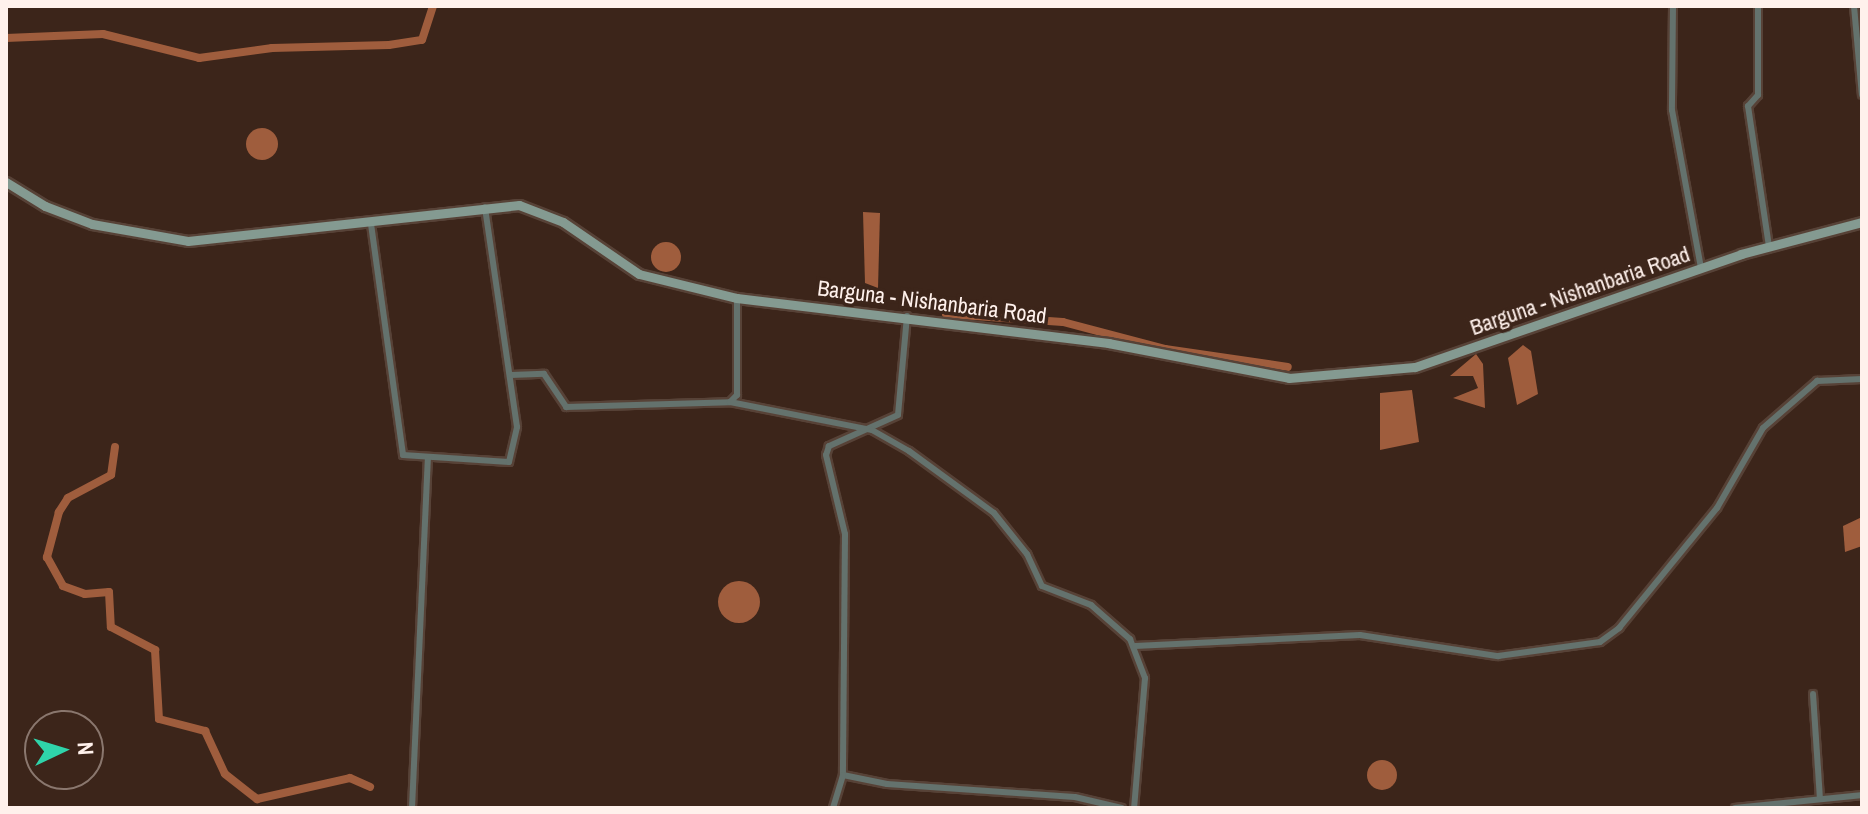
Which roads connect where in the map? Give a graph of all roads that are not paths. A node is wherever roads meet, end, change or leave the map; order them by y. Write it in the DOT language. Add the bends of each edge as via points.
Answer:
graph roads {
  1 [pos="1673,6"];
  2 [pos="1758,6"];
  3 [pos="1854,6"];
  4 [pos="1862,95"];
  5 [pos="6,182"];
  6 [pos="485,205"];
  7 [pos="1862,222"];
  8 [pos="371,224"];
  9 [pos="1769,246"];
  10 [pos="1701,268"];
  11 [pos="737,298"];
  12 [pos="907,316"];
  13 [pos="511,375"];
  14 [pos="1862,379"];
  15 [pos="730,402"];
  16 [pos="872,430"];
  17 [pos="428,458"];
  18 [pos="1135,646"];
  19 [pos="1813,694"];
  20 [pos="843,775"];
  21 [pos="1862,795"];
  22 [pos="1075,797"];
  23 [pos="1820,799"];
  24 [pos="1783,805"];
  25 [pos="412,808"];
  26 [pos="833,808"];
  27 [pos="1075,808"];
  28 [pos="1122,808"];
  29 [pos="1134,808"];
  30 [pos="1735,808"];
  1 -- 10 [label="street" via="1672,110"];
  2 -- 9 [label="street" via="1758,95 1748,106"];
  3 -- 4 [label="street"];
  5 -- 8 [label="street, Barguna - Nishanbaria Road" via="92,224 188,241"];
  6 -- 8 [label="street, Barguna - Nishanbaria Road"];
  6 -- 11 [label="street, Barguna - Nishanbaria Road" via="519,205 563,222 639,274"];
  6 -- 13 [label="street"];
  7 -- 9 [label="street, Barguna - Nishanbaria Road"];
  8 -- 17 [label="street" via="400,448 409,457"];
  9 -- 10 [label="street, Barguna - Nishanbaria Road"];
  10 -- 12 [label="street, Barguna - Nishanbaria Road" via="1415,367 1349,376 1269,376 1108,343"];
  11 -- 12 [label="street, Barguna - Nishanbaria Road"];
  11 -- 15 [label="street" via="737,395"];
  12 -- 16 [label="street" via="898,415"];
  13 -- 15 [label="street" via="544,374 566,407"];
  13 -- 17 [label="street" via="517,427 513,459"];
  14 -- 18 [label="street" via="1817,381 1763,428 1717,508 1619,628 1600,642 1498,656 1360,635"];
  15 -- 16 [label="street"];
  16 -- 18 [label="street" via="994,513 1027,554 1042,586 1091,605"];
  16 -- 20 [label="street" via="850,435 826,455 846,560"];
  17 -- 25 [label="street"];
  18 -- 29 [label="street" via="1145,678"];
  19 -- 23 [label="street"];
  20 -- 22 [label="street" via="887,784"];
  20 -- 26 [label="street"];
  21 -- 23 [label="street"];
  22 -- 27 [label="street"];
  22 -- 28 [label="street"];
  23 -- 24 [label="street"];
  24 -- 30 [label="street"];
}
